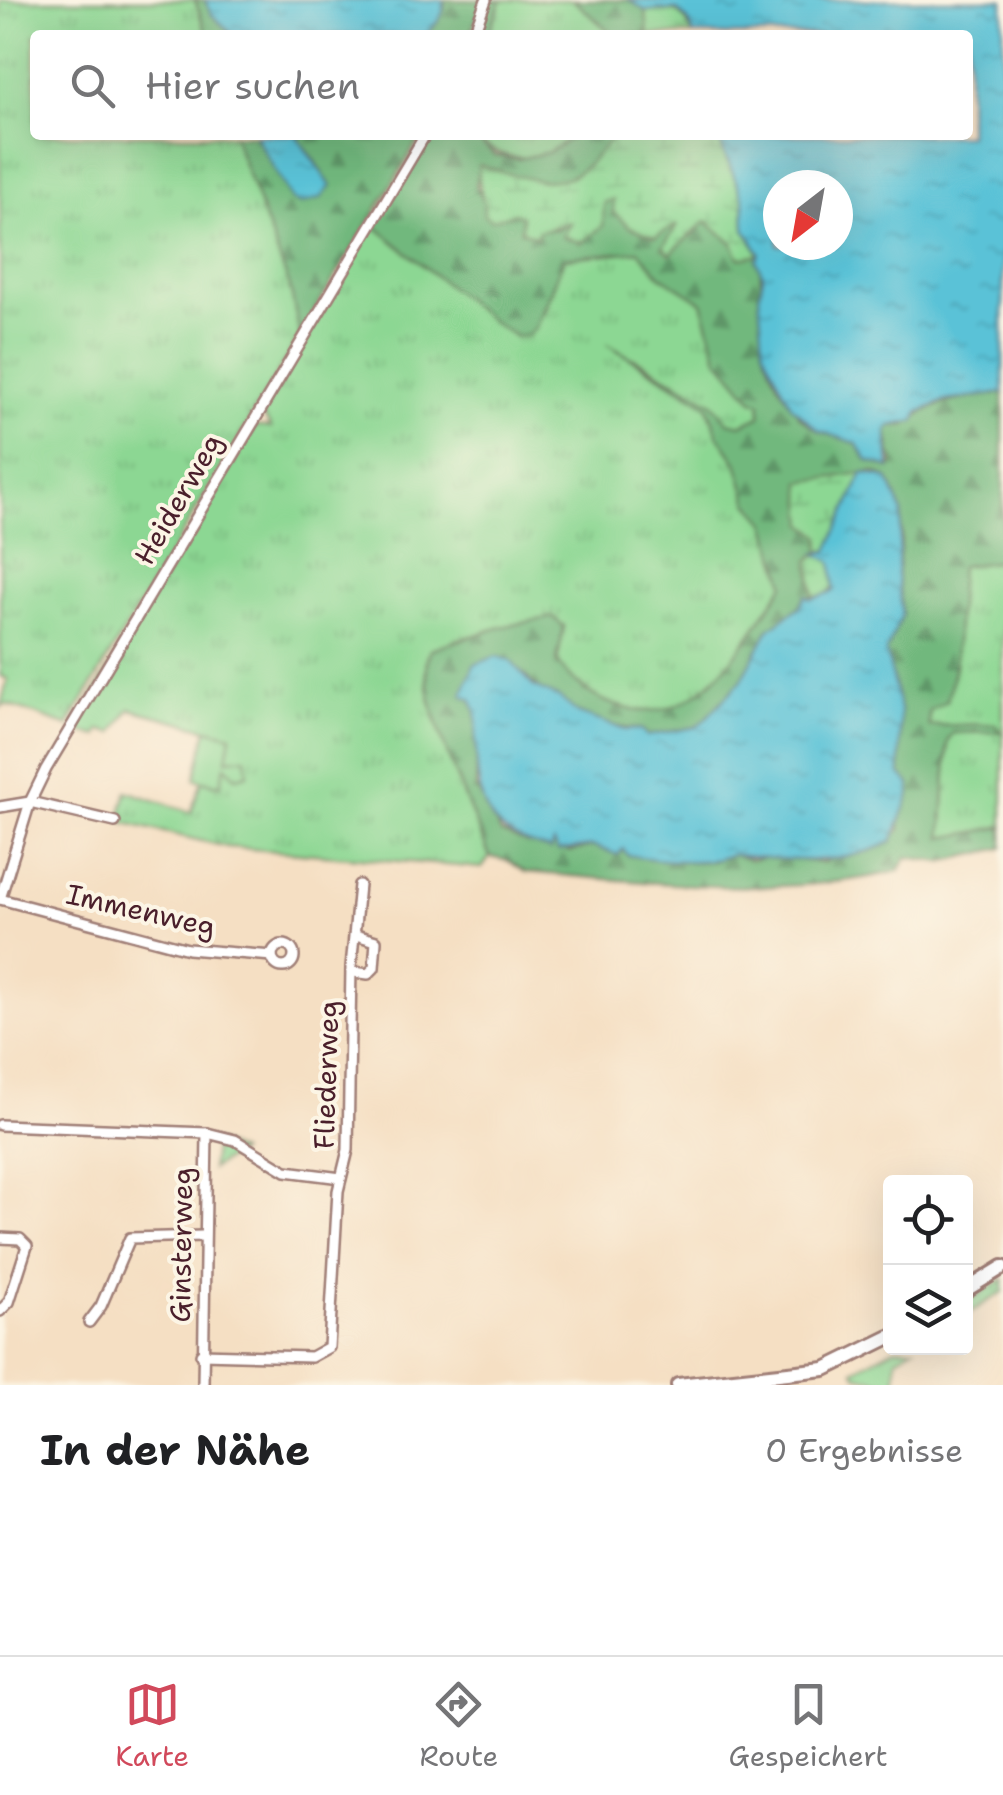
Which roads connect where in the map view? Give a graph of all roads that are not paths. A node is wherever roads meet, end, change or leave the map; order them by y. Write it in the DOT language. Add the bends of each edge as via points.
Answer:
graph roads {
  1 [pos="486,0"];
  2 [pos="474,30"];
  3 [pos="422,140"];
  4 [pos="30,802"];
  5 [pos="0,806"];
  6 [pos="115,822"];
  7 [pos="359,885"];
  8 [pos="0,899"];
  9 [pos="356,935"];
  10 [pos="272,956"];
  11 [pos="354,972"];
  12 [pos="0,1125"];
  13 [pos="207,1132"];
  14 [pos="341,1178"];
  15 [pos="203,1236"];
  16 [pos="0,1238"];
  17 [pos="1003,1266"];
  18 [pos="973,1285"];
  19 [pos="0,1311"];
  20 [pos="88,1322"];
  21 [pos="883,1341"];
  22 [pos="201,1354"];
  23 [pos="203,1385"];
  24 [pos="678,1385"];
  1 -- 2 [label="street"];
  3 -- 4 [label="street, Heiderweg" via="242,434"];
  4 -- 5 [label="street"];
  4 -- 6 [label="street"];
  4 -- 8 [label="street, Heiderweg"];
  7 -- 9 [label="street, Fliederweg"];
  8 -- 10 [label="street, Immenweg" via="188,949"];
  9 -- 11 [label="street, Fliederweg"];
  9 -- 11 [label="street, Fliederweg" via="376,941 374,968"];
  11 -- 14 [label="street, Fliederweg" via="348,1150"];
  12 -- 13 [label="street, Ginsterweg"];
  13 -- 14 [label="street, Fliederweg" via="235,1140 286,1172"];
  13 -- 15 [label="street, Ginsterweg"];
  14 -- 22 [label="street, Fliederweg" via="329,1347 311,1357"];
  15 -- 20 [label="street" via="130,1238"];
  15 -- 22 [label="street, Ginsterweg"];
  16 -- 19 [label="street" via="27,1246"];
  17 -- 18 [label="main road"];
  21 -- 24 [label="main road" via="839,1365"];
  22 -- 23 [label="street, Ginsterweg"];
}
